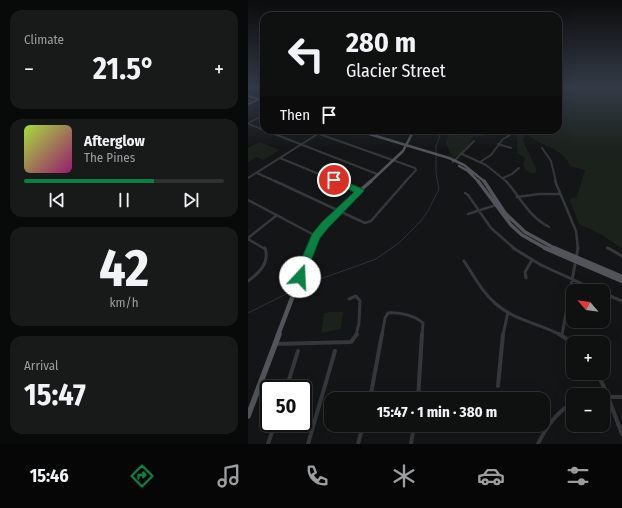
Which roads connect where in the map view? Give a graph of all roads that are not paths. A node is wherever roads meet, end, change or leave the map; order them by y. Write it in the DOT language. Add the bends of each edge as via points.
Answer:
graph roads {
  1 [pos="260,117"];
  2 [pos="248,123"];
  3 [pos="260,128"];
  4 [pos="274,134"];
  5 [pos="318,134"];
  6 [pos="368,134"];
  7 [pos="412,134"];
  8 [pos="510,135"];
  9 [pos="474,141"];
  10 [pos="498,144"];
  11 [pos="301,145"];
  12 [pos="406,146"];
  13 [pos="511,148"];
  14 [pos="542,148"];
  15 [pos="462,154"];
  16 [pos="280,158"];
  17 [pos="393,160"];
  18 [pos="454,162"];
  19 [pos="480,162"];
  20 [pos="519,168"];
  21 [pos="257,172"];
  22 [pos="378,174"];
  23 [pos="248,178"];
  24 [pos="503,178"];
  25 [pos="360,191"];
  26 [pos="465,193"];
  27 [pos="560,194"];
  28 [pos="517,197"];
  29 [pos="248,200"];
  30 [pos="496,204"];
  31 [pos="478,209"];
  32 [pos="339,211"];
  33 [pos="468,214"];
  34 [pos="277,215"];
  35 [pos="549,227"];
  36 [pos="316,236"];
  37 [pos="248,239"];
  38 [pos="607,248"];
  39 [pos="622,256"];
  40 [pos="532,260"];
  41 [pos="577,260"];
  42 [pos="464,261"];
  43 [pos="622,277"];
  44 [pos="526,278"];
  45 [pos="573,280"];
  46 [pos="248,281"];
  47 [pos="622,281"];
  48 [pos="582,284"];
  49 [pos="610,296"];
  50 [pos="349,299"];
  51 [pos="622,301"];
  52 [pos="508,312"];
  53 [pos="562,335"];
  54 [pos="566,338"];
  55 [pos="275,344"];
  56 [pos="298,351"];
  57 [pos="335,351"];
  58 [pos="289,380"];
  59 [pos="498,386"];
  60 [pos="371,392"];
  61 [pos="418,392"];
  62 [pos="610,397"];
  63 [pos="622,397"];
  64 [pos="566,408"];
  65 [pos="610,408"];
  66 [pos="248,416"];
  67 [pos="272,432"];
  68 [pos="361,432"];
  69 [pos="413,432"];
  70 [pos="622,434"];
  71 [pos="268,444"];
  72 [pos="308,444"];
  73 [pos="358,444"];
  74 [pos="411,444"];
  75 [pos="538,444"];
  1 -- 2 [label="street"];
  2 -- 3 [label="street"];
  4 -- 11 [label="street"];
  5 -- 11 [label="street"];
  5 -- 17 [label="street"];
  6 -- 12 [label="main road"];
  7 -- 12 [label="main road"];
  8 -- 10 [label="street"];
  9 -- 15 [label="street"];
  10 -- 13 [label="street"];
  10 -- 19 [label="street" via="491,155"];
  11 -- 16 [label="street"];
  11 -- 22 [label="street"];
  12 -- 17 [label="main road"];
  12 -- 18 [label="main road"];
  14 -- 27 [label="street" via="551,161"];
  15 -- 18 [label="street"];
  15 -- 19 [label="street"];
  16 -- 21 [label="street"];
  16 -- 25 [label="street"];
  17 -- 22 [label="main road"];
  17 -- 32 [label="street" via="416,168 369,222 365,223"];
  18 -- 30 [label="main road" via="480,182"];
  19 -- 24 [label="street"];
  20 -- 24 [label="street"];
  21 -- 23 [label="street"];
  21 -- 32 [label="street"];
  22 -- 25 [label="main road"];
  24 -- 28 [label="street"];
  25 -- 32 [label="main road"];
  26 -- 31 [label="street"];
  27 -- 28 [label="street"];
  27 -- 41 [label="street" via="577,235"];
  28 -- 35 [label="street" via="527,211 540,223"];
  29 -- 34 [label="street"];
  30 -- 31 [label="street"];
  30 -- 41 [label="main road" via="512,226 527,238 543,248"];
  31 -- 33 [label="street"];
  31 -- 40 [label="street" via="496,234"];
  32 -- 36 [label="main road"];
  34 -- 36 [label="street"];
  34 -- 37 [label="street"];
  36 -- 55 [label="main road"];
  37 -- 46 [label="street" via="264,248 267,256 262,268"];
  38 -- 39 [label="street"];
  40 -- 44 [label="street" via="525,272"];
  40 -- 45 [label="street"];
  41 -- 43 [label="main road"];
  41 -- 45 [label="street"];
  41 -- 47 [label="main road"];
  42 -- 52 [label="street" via="487,296"];
  45 -- 48 [label="street"];
  45 -- 53 [label="street"];
  49 -- 51 [label="street"];
  50 -- 55 [label="street" via="356,296 360,301 357,333 351,342"];
  52 -- 53 [label="street"];
  52 -- 59 [label="street" via="503,332"];
  53 -- 54 [label="street"];
  55 -- 66 [label="main road"];
  56 -- 58 [label="street"];
  57 -- 72 [label="street"];
  60 -- 61 [label="street" via="385,318 392,312 422,322"];
  62 -- 63 [label="street"];
  64 -- 75 [label="street" via="550,423"];
  65 -- 70 [label="street"];
  67 -- 71 [label="street"];
  68 -- 73 [label="street"];
  69 -- 74 [label="street"];
}
